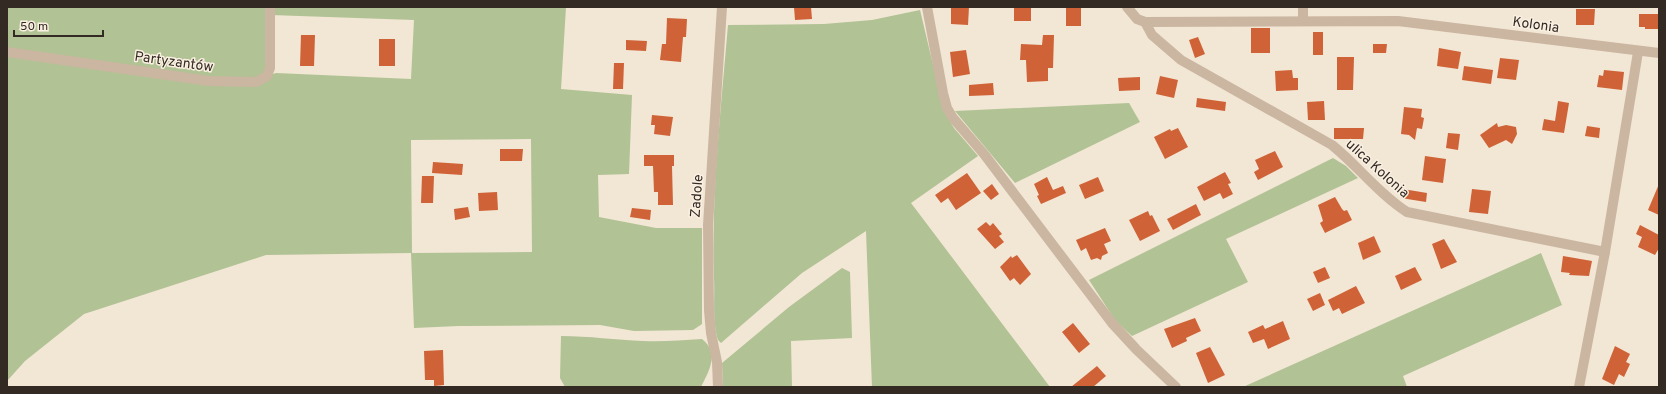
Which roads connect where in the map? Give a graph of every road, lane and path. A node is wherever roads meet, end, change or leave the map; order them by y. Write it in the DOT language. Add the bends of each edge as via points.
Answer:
graph roads {
  1 [pos="270,7"];
  2 [pos="722,7"];
  3 [pos="927,7"];
  4 [pos="1126,7"];
  5 [pos="1303,7"];
  6 [pos="1303,20"];
  7 [pos="1145,22"];
  8 [pos="7,52"];
  9 [pos="1638,52"];
  10 [pos="1659,53"];
  11 [pos="1605,252"];
  12 [pos="718,387"];
  13 [pos="1176,387"];
  14 [pos="1579,387"];
  1 -- 8 [label="street, Partyzantów" via="270,68 267,76 256,82 209,81"];
  2 -- 12 [label="street, Zadole" via="708,225 709,310"];
  3 -- 13 [label="street" via="943,93 953,118 984,154 1112,323"];
  4 -- 7 [label="street" via="1137,19"];
  5 -- 6 [label="street"];
  6 -- 7 [label="street, Kolonia"];
  6 -- 9 [label="street, Kolonia" via="1398,21"];
  7 -- 11 [label="street, ulica Kolonia" via="1152,36 1181,60 1332,145 1396,205 1407,212"];
  9 -- 10 [label="street, Kolonia"];
  9 -- 11 [label="street"];
  11 -- 14 [label="street"];
}
